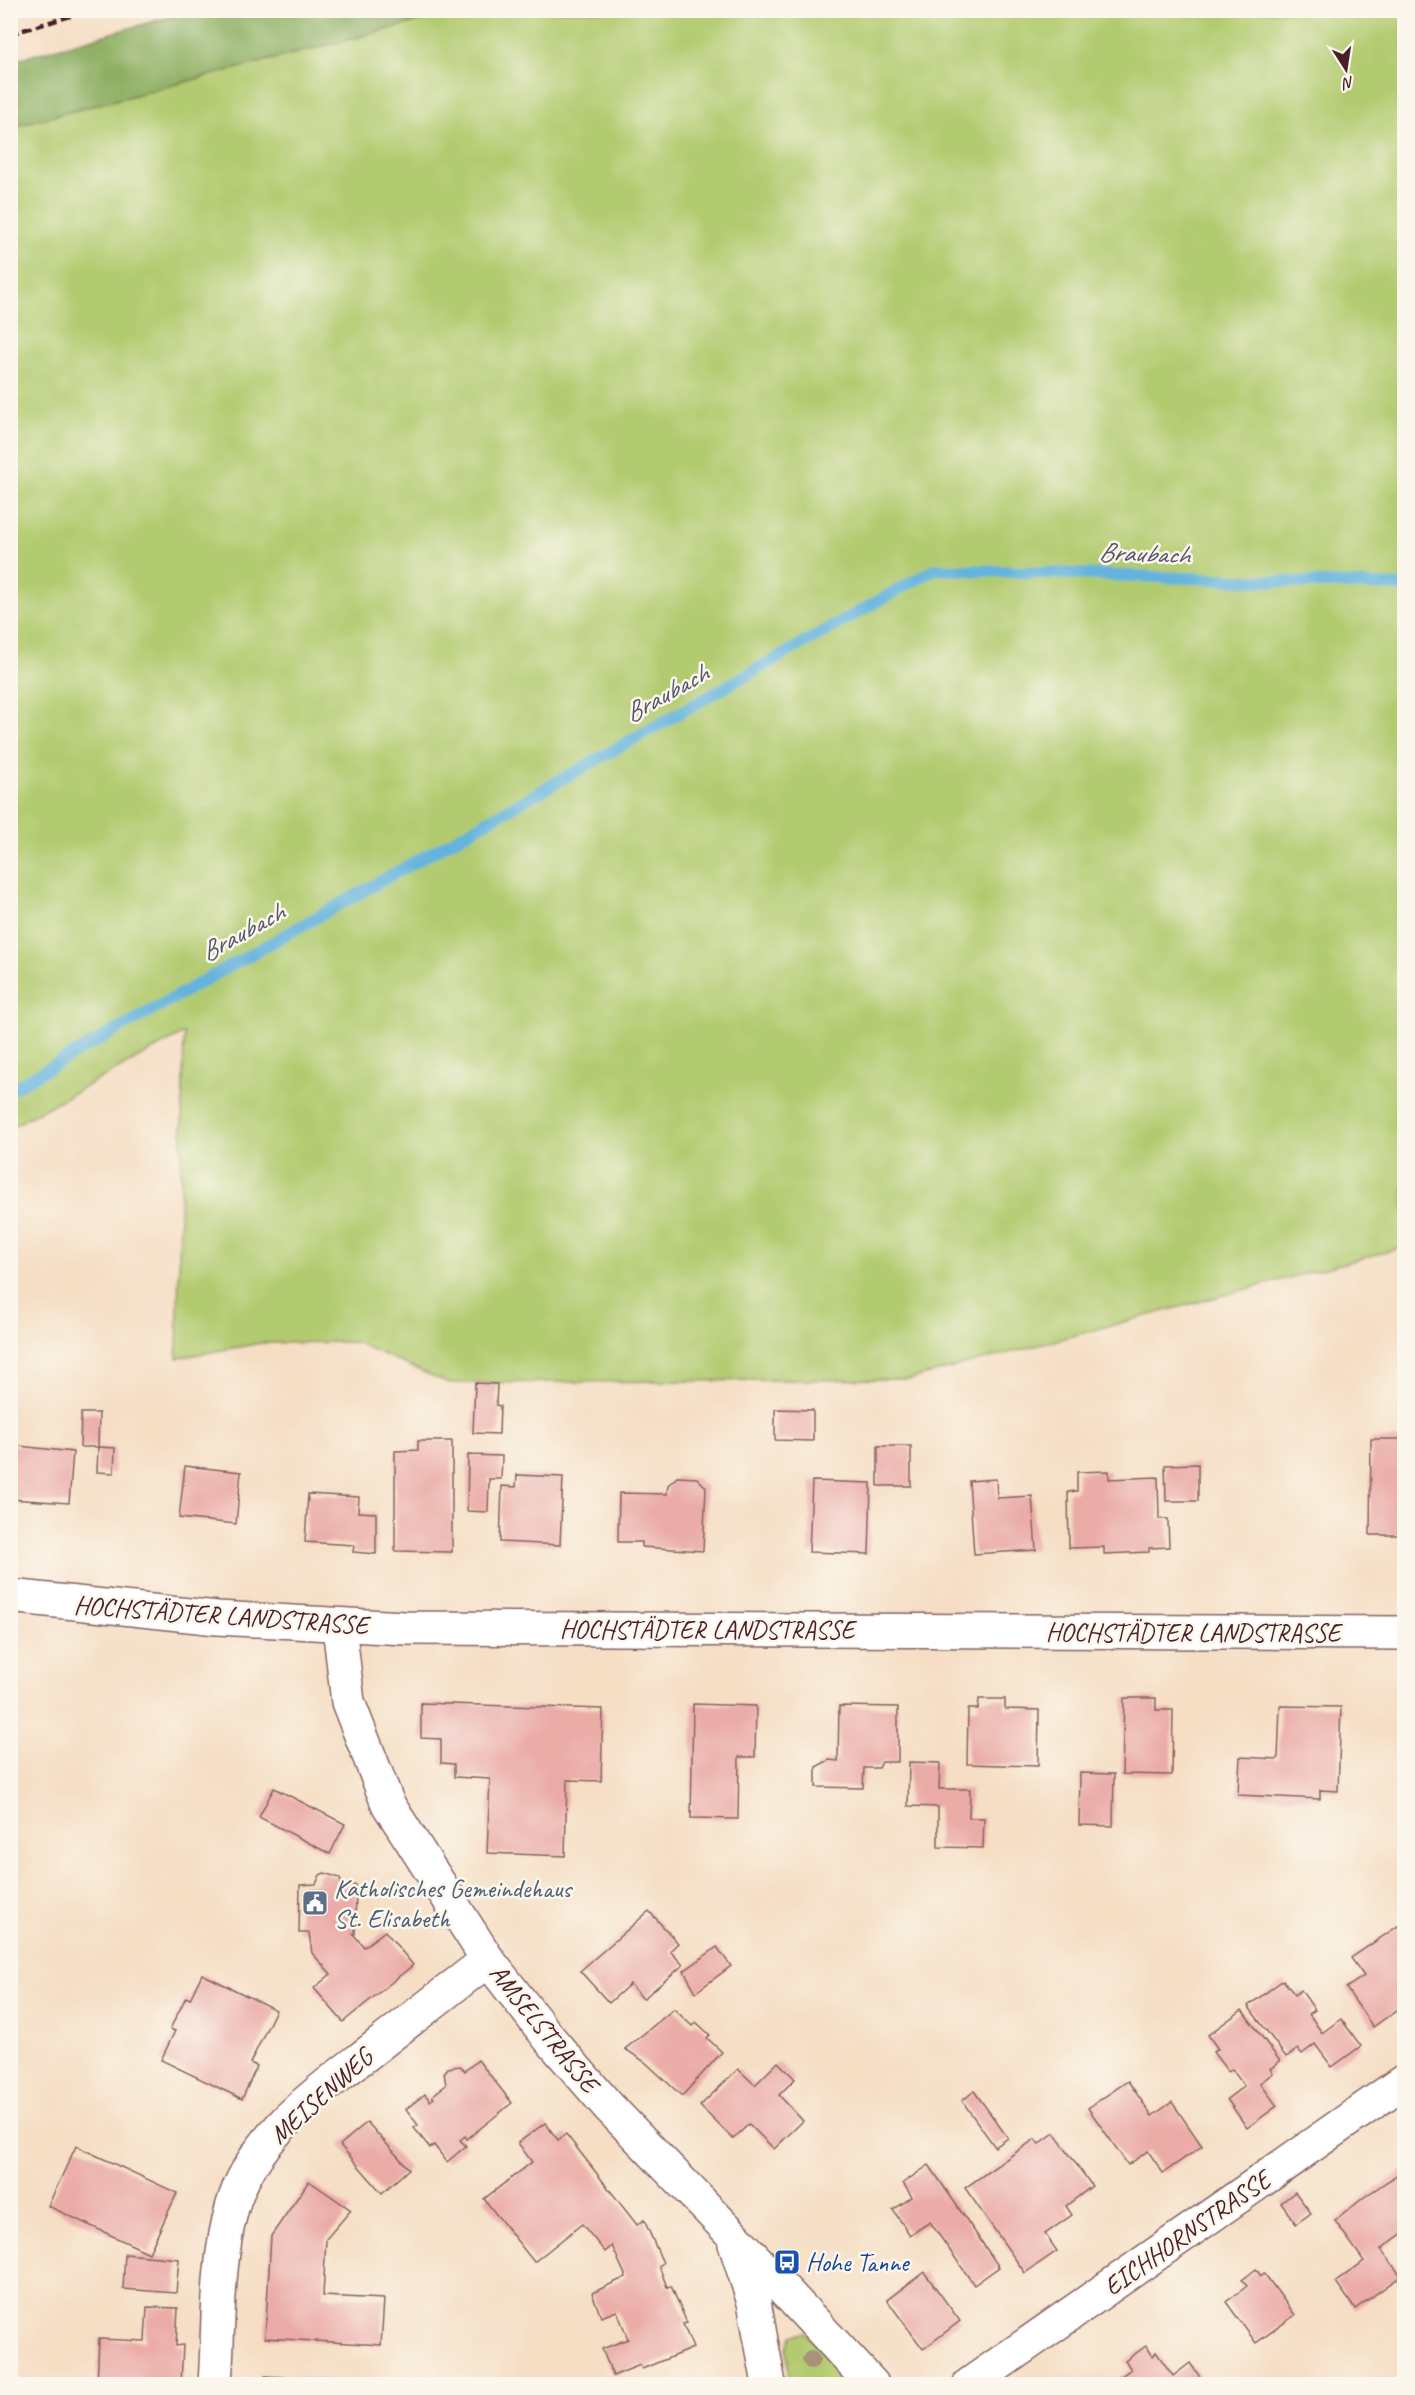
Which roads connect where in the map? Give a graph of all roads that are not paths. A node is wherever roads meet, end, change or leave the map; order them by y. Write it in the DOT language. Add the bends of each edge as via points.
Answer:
graph roads {
  1 [pos="10,1596"];
  2 [pos="339,1626"];
  3 [pos="1404,1633"];
  4 [pos="489,1960"];
  5 [pos="1404,2081"];
  6 [pos="732,2234"];
  7 [pos="215,2385"];
  8 [pos="770,2385"];
  9 [pos="872,2385"];
  10 [pos="970,2385"];
  1 -- 2 [label="street, HOCHSTÄDTER LANDSTRASSE" via="217,1618"];
  2 -- 3 [label="street, HOCHSTÄDTER LANDSTRASSE"];
  2 -- 4 [label="street, AMSELSTRASSE" via="348,1702 388,1804"];
  4 -- 6 [label="street, AMSELSTRASSE" via="608,2106"];
  4 -- 7 [label="street, MEISENWEG" via="321,2090 278,2128 248,2169 232,2208 223,2256"];
  5 -- 10 [label="street, EICHHORNSTRASSE"];
  6 -- 8 [label="street, AMSELSTRASSE" via="754,2302"];
  6 -- 9 [label="street, AMSELSTRASSE"];
}
